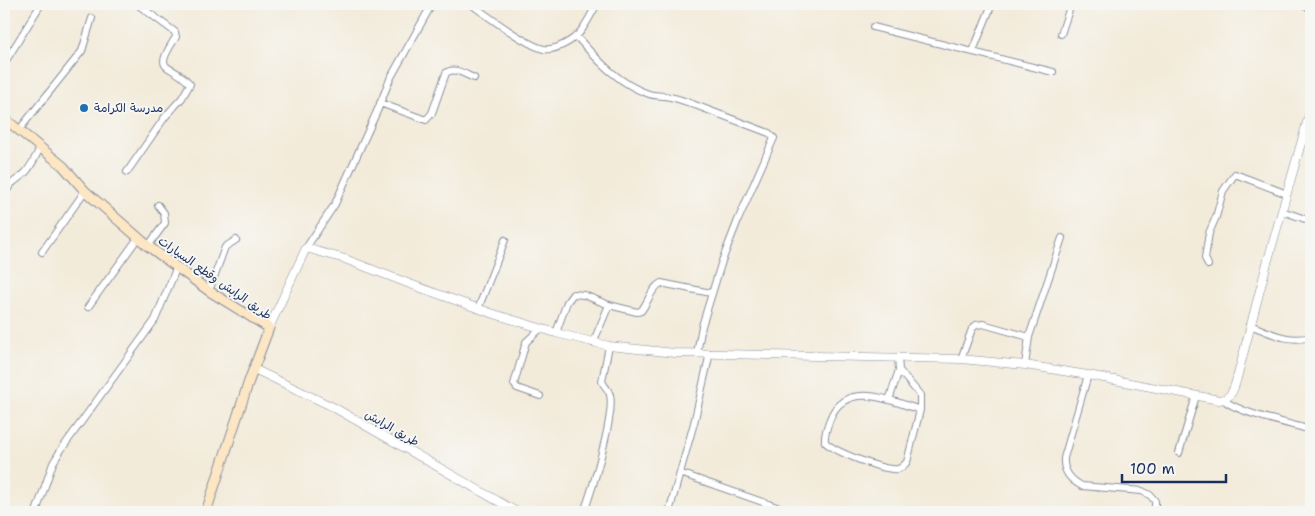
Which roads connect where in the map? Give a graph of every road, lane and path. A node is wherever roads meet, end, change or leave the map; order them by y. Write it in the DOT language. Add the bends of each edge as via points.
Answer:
graph roads {
  1 [pos="137,4"];
  2 [pos="432,4"];
  3 [pos="470,4"];
  4 [pos="597,4"];
  5 [pos="992,4"];
  6 [pos="1071,4"];
  7 [pos="1298,4"];
  8 [pos="37,5"];
  9 [pos="1311,8"];
  10 [pos="92,18"];
  11 [pos="873,27"];
  12 [pos="1061,34"];
  13 [pos="576,36"];
  14 [pos="973,51"];
  15 [pos="4,64"];
  16 [pos="1053,72"];
  17 [pos="474,78"];
  18 [pos="380,103"];
  19 [pos="1311,108"];
  20 [pos="4,118"];
  21 [pos="19,130"];
  22 [pos="40,148"];
  23 [pos="127,172"];
  24 [pos="85,191"];
  25 [pos="1287,194"];
  26 [pos="4,196"];
  27 [pos="158,205"];
  28 [pos="1282,211"];
  29 [pos="1311,221"];
  30 [pos="138,238"];
  31 [pos="1062,238"];
  32 [pos="236,240"];
  33 [pos="505,240"];
  34 [pos="148,246"];
  35 [pos="306,248"];
  36 [pos="42,252"];
  37 [pos="1208,265"];
  38 [pos="176,269"];
  39 [pos="209,292"];
  40 [pos="712,293"];
  41 [pos="609,305"];
  42 [pos="88,307"];
  43 [pos="478,309"];
  44 [pos="1250,325"];
  45 [pos="269,328"];
  46 [pos="540,329"];
  47 [pos="556,334"];
  48 [pos="1029,337"];
  49 [pos="1311,337"];
  50 [pos="594,343"];
  51 [pos="609,346"];
  52 [pos="710,353"];
  53 [pos="697,354"];
  54 [pos="898,357"];
  55 [pos="961,358"];
  56 [pos="1025,365"];
  57 [pos="254,369"];
  58 [pos="899,370"];
  59 [pos="1088,375"];
  60 [pos="540,396"];
  61 [pos="1196,396"];
  62 [pos="889,400"];
  63 [pos="1224,400"];
  64 [pos="920,410"];
  65 [pos="1311,430"];
  66 [pos="1179,454"];
  67 [pos="680,473"];
  68 [pos="36,512"];
  69 [pos="206,512"];
  70 [pos="517,512"];
  71 [pos="584,512"];
  72 [pos="669,512"];
  73 [pos="791,512"];
  74 [pos="1155,512"];
  1 -- 23 [label="street" via="175,32 176,37 164,61 166,67 190,84"];
  2 -- 18 [label="street"];
  3 -- 13 [label="street" via="544,49 553,49"];
  4 -- 13 [label="street"];
  5 -- 14 [label="street"];
  6 -- 12 [label="street"];
  7 -- 9 [label="street"];
  8 -- 15 [label="street"];
  10 -- 21 [label="street" via="82,51"];
  11 -- 14 [label="street"];
  13 -- 40 [label="street" via="607,69 632,87 687,102 769,133 774,138 738,220"];
  14 -- 16 [label="street"];
  17 -- 18 [label="street" via="449,70 432,113 426,120"];
  18 -- 35 [label="street" via="335,204"];
  19 -- 25 [label="street"];
  20 -- 21 [label="main road, طريق الرابش وقطع السيارات"];
  21 -- 22 [label="main road, طريق الرابش وقطع السيارات"];
  22 -- 24 [label="main road, طريق الرابش وقطع السيارات" via="63,166"];
  22 -- 26 [label="street" via="30,168 10,184"];
  24 -- 30 [label="main road, طريق الرابش وقطع السيارات"];
  24 -- 36 [label="street"];
  25 -- 28 [label="street"];
  25 -- 37 [label="street" via="1235,174 1223,190 1209,233 1205,258"];
  27 -- 34 [label="street" via="164,213 165,223"];
  28 -- 29 [label="street"];
  28 -- 44 [label="street"];
  30 -- 34 [label="main road, طريق الرابش وقطع السيارات"];
  30 -- 42 [label="street"];
  31 -- 48 [label="street"];
  32 -- 39 [label="street" via="225,247"];
  33 -- 43 [label="street"];
  34 -- 38 [label="main road, طريق الرابش وقطع السيارات"];
  35 -- 43 [label="street" via="345,259"];
  35 -- 45 [label="street"];
  38 -- 39 [label="main road, طريق الرابش وقطع السيارات"];
  38 -- 68 [label="street" via="155,320 60,450"];
  39 -- 45 [label="main road, طريق الرابش وقطع السيارات"];
  40 -- 41 [label="street" via="661,283 654,288 641,311"];
  40 -- 53 [label="street"];
  41 -- 47 [label="street" via="573,294"];
  41 -- 50 [label="street"];
  43 -- 46 [label="street"];
  44 -- 49 [label="street" via="1295,340"];
  44 -- 63 [label="street" via="1234,389"];
  45 -- 57 [label="main road, طريق الرابش وقطع السيارات"];
  46 -- 47 [label="street"];
  46 -- 60 [label="street" via="526,342 514,384"];
  47 -- 50 [label="street"];
  48 -- 55 [label="street" via="983,324 976,325"];
  48 -- 56 [label="street"];
  50 -- 51 [label="street"];
  51 -- 53 [label="street"];
  51 -- 71 [label="street" via="602,381 610,394 608,419"];
  52 -- 53 [label="street"];
  52 -- 54 [label="street"];
  52 -- 67 [label="street"];
  54 -- 55 [label="street"];
  54 -- 58 [label="street"];
  55 -- 56 [label="street"];
  56 -- 59 [label="street"];
  57 -- 69 [label="main road, طريق الرابش وقطع السيارات"];
  57 -- 70 [label="street, طريق الرابش" via="333,407"];
  58 -- 62 [label="street"];
  58 -- 64 [label="street" via="920,395"];
  59 -- 61 [label="street"];
  59 -- 74 [label="street" via="1064,458 1066,473 1082,486 1146,493 1155,502"];
  61 -- 63 [label="street"];
  61 -- 66 [label="street"];
  62 -- 64 [label="street"];
  62 -- 64 [label="street" via="864,395 842,402 832,413 825,442 848,456 898,469 907,462"];
  63 -- 65 [label="street" via="1244,410"];
  67 -- 72 [label="street"];
  67 -- 73 [label="street"];
}
